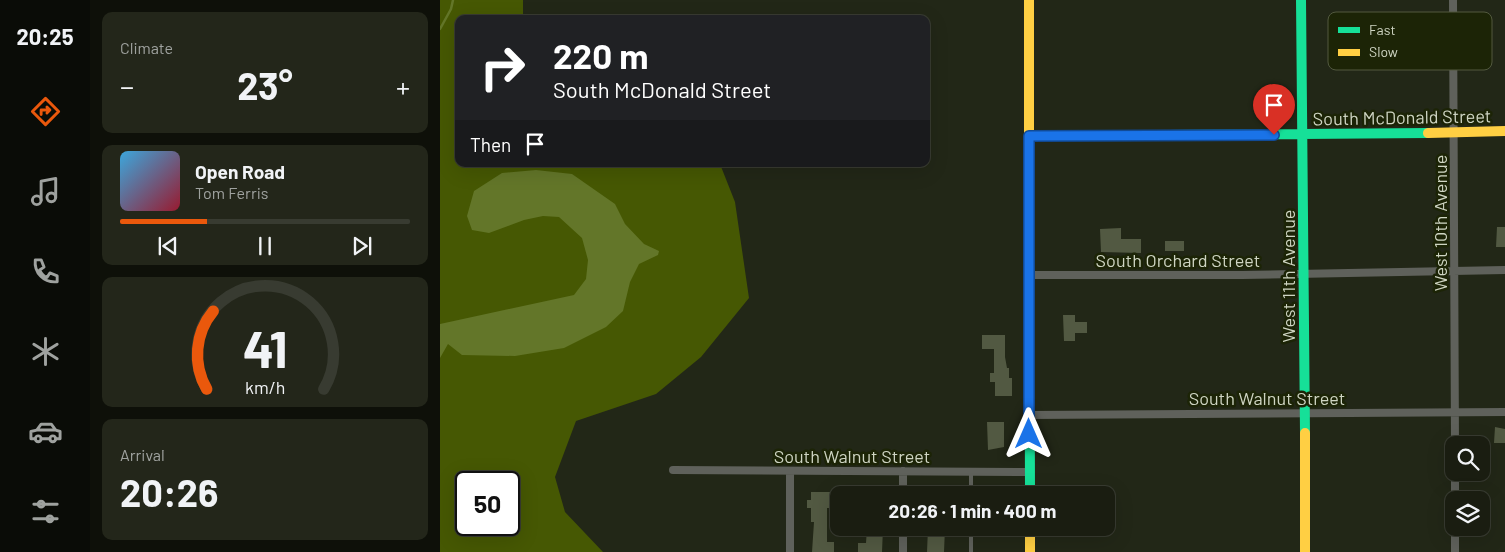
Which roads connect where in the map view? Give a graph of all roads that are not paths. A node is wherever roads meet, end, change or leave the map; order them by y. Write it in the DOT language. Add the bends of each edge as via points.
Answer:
graph roads {
  1 [pos="1029,0"];
  2 [pos="1301,0"];
  3 [pos="1454,70"];
  4 [pos="1505,131"];
  5 [pos="1454,132"];
  6 [pos="1302,135"];
  7 [pos="1029,136"];
  8 [pos="1505,270"];
  9 [pos="1455,271"];
  10 [pos="1305,274"];
  11 [pos="1030,275"];
  12 [pos="1304,412"];
  13 [pos="1454,412"];
  14 [pos="1505,412"];
  15 [pos="1029,415"];
  16 [pos="1455,436"];
  17 [pos="674,470"];
  18 [pos="790,471"];
  19 [pos="903,471"];
  20 [pos="971,472"];
  21 [pos="1029,472"];
  22 [pos="903,486"];
  23 [pos="971,486"];
  24 [pos="1030,486"];
  25 [pos="903,536"];
  26 [pos="971,536"];
  27 [pos="1030,536"];
  28 [pos="1455,536"];
  29 [pos="790,552"];
  30 [pos="903,552"];
  31 [pos="971,552"];
  32 [pos="1030,552"];
  33 [pos="1305,552"];
  34 [pos="1455,552"];
  1 -- 7 [label="street"];
  2 -- 6 [label="street, West 11th Avenue"];
  3 -- 5 [label="street, West 10th Avenue"];
  4 -- 5 [label="street, South McDonald Street"];
  5 -- 6 [label="street, South McDonald Street"];
  5 -- 9 [label="street, West 10th Avenue"];
  6 -- 7 [label="street, South McDonald Street"];
  6 -- 10 [label="street, West 11th Avenue"];
  7 -- 11 [label="street"];
  8 -- 9 [label="street, South Orchard Street"];
  9 -- 10 [label="street, South Orchard Street"];
  9 -- 13 [label="street, West 10th Avenue"];
  10 -- 11 [label="street, South Orchard Street"];
  10 -- 12 [label="street, West 11th Avenue"];
  11 -- 15 [label="street"];
  12 -- 13 [label="street, South Walnut Street"];
  12 -- 15 [label="street, South Walnut Street"];
  12 -- 33 [label="street, West 11th Avenue"];
  13 -- 14 [label="street, South Walnut Street"];
  13 -- 16 [label="street, West 10th Avenue"];
  15 -- 21 [label="street"];
  17 -- 18 [label="street, South Walnut Street"];
  18 -- 19 [label="street, South Walnut Street"];
  18 -- 29 [label="street"];
  19 -- 20 [label="street, South Walnut Street"];
  19 -- 22 [label="street"];
  20 -- 21 [label="street, South Walnut Street"];
  20 -- 23 [label="lane"];
  21 -- 24 [label="street"];
  25 -- 30 [label="street"];
  26 -- 31 [label="lane"];
  27 -- 32 [label="street"];
  28 -- 34 [label="street"];
}
